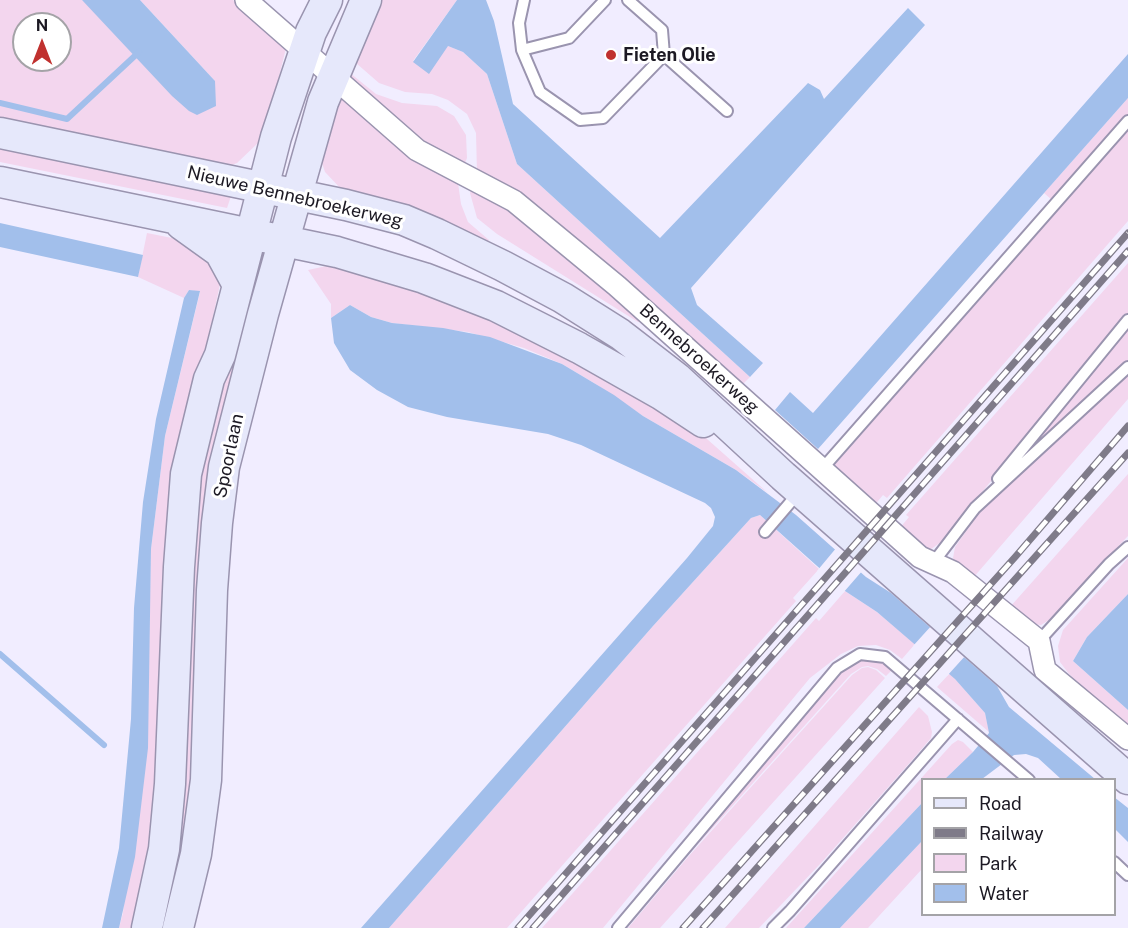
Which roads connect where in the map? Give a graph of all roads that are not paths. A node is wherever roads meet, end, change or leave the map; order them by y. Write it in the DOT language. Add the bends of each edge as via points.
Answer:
graph roads {
  1 [pos="246,0"];
  2 [pos="327,0"];
  3 [pos="366,0"];
  4 [pos="524,0"];
  5 [pos="605,0"];
  6 [pos="628,0"];
  7 [pos="522,50"];
  8 [pos="304,52"];
  9 [pos="664,55"];
  10 [pos="333,77"];
  11 [pos="727,111"];
  12 [pos="1128,121"];
  13 [pos="0,133"];
  14 [pos="276,137"];
  15 [pos="308,151"];
  16 [pos="219,179"];
  17 [pos="0,182"];
  18 [pos="263,187"];
  19 [pos="296,194"];
  20 [pos="338,203"];
  21 [pos="169,216"];
  22 [pos="251,232"];
  23 [pos="284,240"];
  24 [pos="238,285"];
  25 [pos="1128,320"];
  26 [pos="1128,368"];
  27 [pos="822,469"];
  28 [pos="790,491"];
  29 [pos="975,508"];
  30 [pos="765,532"];
  31 [pos="1128,547"];
  32 [pos="933,563"];
  33 [pos="1039,641"];
  34 [pos="958,719"];
  35 [pos="1128,739"];
  36 [pos="1025,776"];
  37 [pos="1128,779"];
  38 [pos="1116,864"];
  39 [pos="1128,875"];
  40 [pos="147,928"];
  41 [pos="178,928"];
  42 [pos="618,928"];
  43 [pos="773,928"];
  1 -- 8 [label="street, Bennebroekerweg"];
  2 -- 8 [label="main road, Spoorlaan"];
  3 -- 10 [label="main road, Spoorlaan"];
  4 -- 7 [label="lane" via="519,23"];
  5 -- 7 [label="lane" via="569,38"];
  6 -- 9 [label="lane" via="662,30"];
  7 -- 9 [label="lane" via="540,92 580,120 603,118"];
  8 -- 10 [label="street, Bennebroekerweg"];
  8 -- 14 [label="main road, Spoorlaan"];
  9 -- 11 [label="lane"];
  10 -- 15 [label="main road, Spoorlaan"];
  10 -- 27 [label="street, Bennebroekerweg" via="417,150 514,201 626,294"];
  12 -- 27 [label="lane"];
  13 -- 16 [label="main road, Nieuwe Bennebroekerweg"];
  14 -- 16 [label="main road" via="244,166"];
  14 -- 18 [label="main road, Spoorlaan"];
  15 -- 19 [label="main road, Spoorlaan"];
  15 -- 20 [label="main road" via="320,181"];
  16 -- 18 [label="main road, Nieuwe Bennebroekerweg"];
  17 -- 21 [label="main road"];
  18 -- 19 [label="main road, Nieuwe Bennebroekerweg"];
  18 -- 22 [label="main road, Spoorlaan"];
  19 -- 20 [label="main road, Nieuwe Bennebroekerweg"];
  19 -- 23 [label="main road, Spoorlaan"];
  20 -- 28 [label="main road, Nieuwe Bennebroekerweg" via="404,220 437,234 599,320 677,378"];
  21 -- 22 [label="main road"];
  21 -- 24 [label="main road" via="220,252"];
  22 -- 23 [label="main road"];
  22 -- 24 [label="main road, Spoorlaan"];
  23 -- 28 [label="main road" via="394,268 496,306 662,395"];
  23 -- 41 [label="main road, Spoorlaan" via="222,486 212,590 206,780 196,854"];
  24 -- 40 [label="main road, Spoorlaan" via="220,355 209,379 186,474 170,784 164,849"];
  25 -- 29 [label="lane"];
  26 -- 29 [label="lane"];
  27 -- 32 [label="street, Bennebroekerweg" via="920,557"];
  28 -- 30 [label="lane"];
  28 -- 37 [label="main road"];
  29 -- 32 [label="lane"];
  31 -- 33 [label="lane"];
  32 -- 33 [label="street, Bennebroekerweg" via="952,572"];
  33 -- 35 [label="street" via="1045,670"];
  34 -- 36 [label="lane"];
  34 -- 42 [label="lane" via="885,657 860,654 837,668"];
  34 -- 43 [label="lane"];
  38 -- 39 [label="lane"];
}
